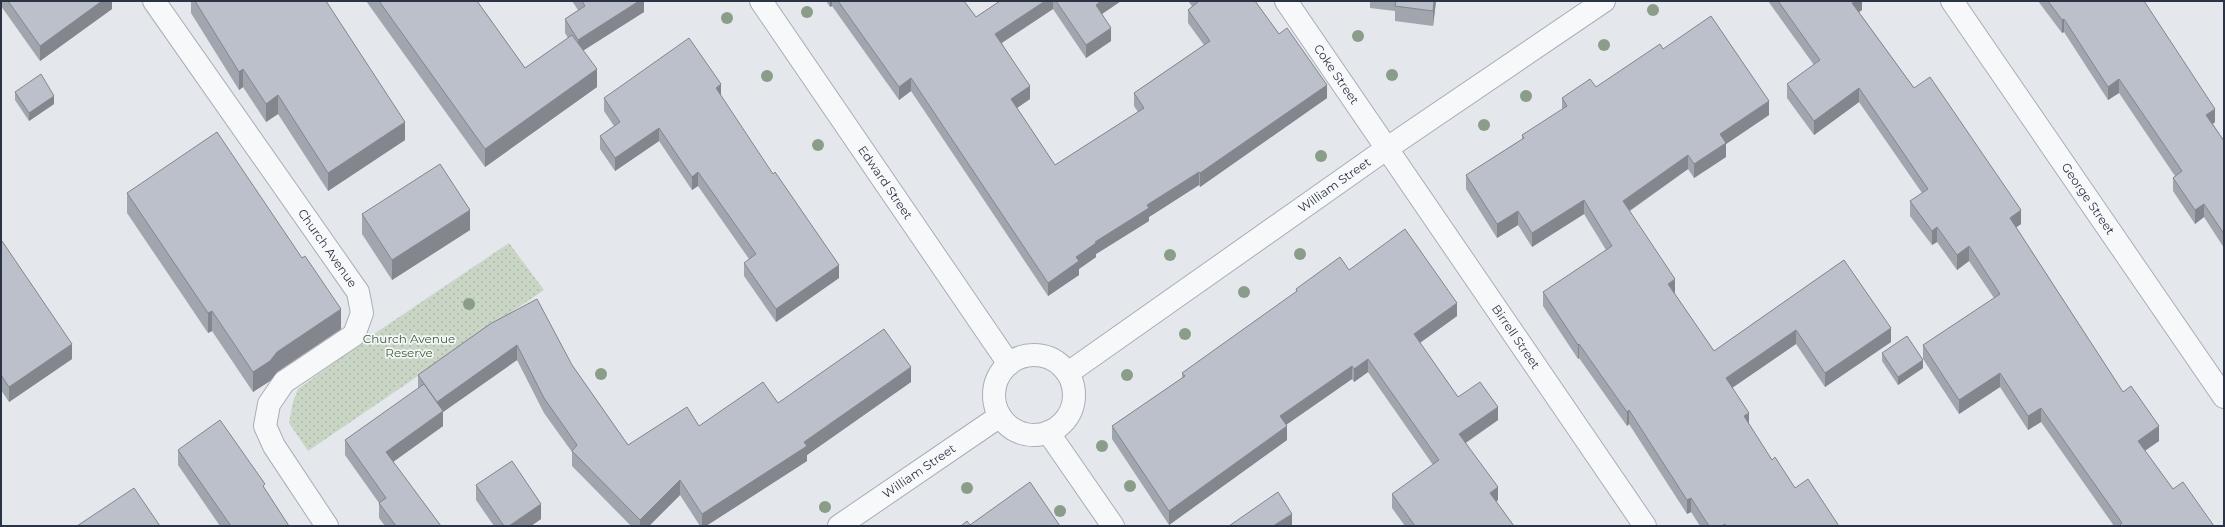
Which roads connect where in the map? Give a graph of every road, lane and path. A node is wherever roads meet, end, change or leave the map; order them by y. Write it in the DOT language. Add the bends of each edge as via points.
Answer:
graph roads {
  1 [pos="154,1"];
  2 [pos="761,1"];
  3 [pos="1286,1"];
  4 [pos="1604,1"];
  5 [pos="1952,1"];
  6 [pos="1386,149"];
  7 [pos="1009,364"];
  8 [pos="1068,373"];
  9 [pos="2224,397"];
  10 [pos="1000,416"];
  11 [pos="1048,432"];
  12 [pos="327,526"];
  13 [pos="839,526"];
  14 [pos="1113,526"];
  15 [pos="1645,526"];
  1 -- 12 [label="street, Church Avenue" via="358,292 362,313 354,335 284,382 269,404 265,426 274,446"];
  2 -- 7 [label="street, Edward Street"];
  3 -- 6 [label="street, Coke Street"];
  4 -- 6 [label="street, William Street"];
  5 -- 9 [label="street, George Street"];
  6 -- 8 [label="street, William Street"];
  6 -- 15 [label="street, Birrell Street"];
  7 -- 8 [label="street" via="1021,357 1049,357 1061,364"];
  7 -- 10 [label="street" via="999,376 994,388 995,403"];
  8 -- 11 [label="street" via="1074,386 1070,414 1062,424"];
  10 -- 11 [label="street" via="1008,426 1021,433 1034,435"];
  10 -- 13 [label="street, William Street"];
  11 -- 14 [label="street"];
}
